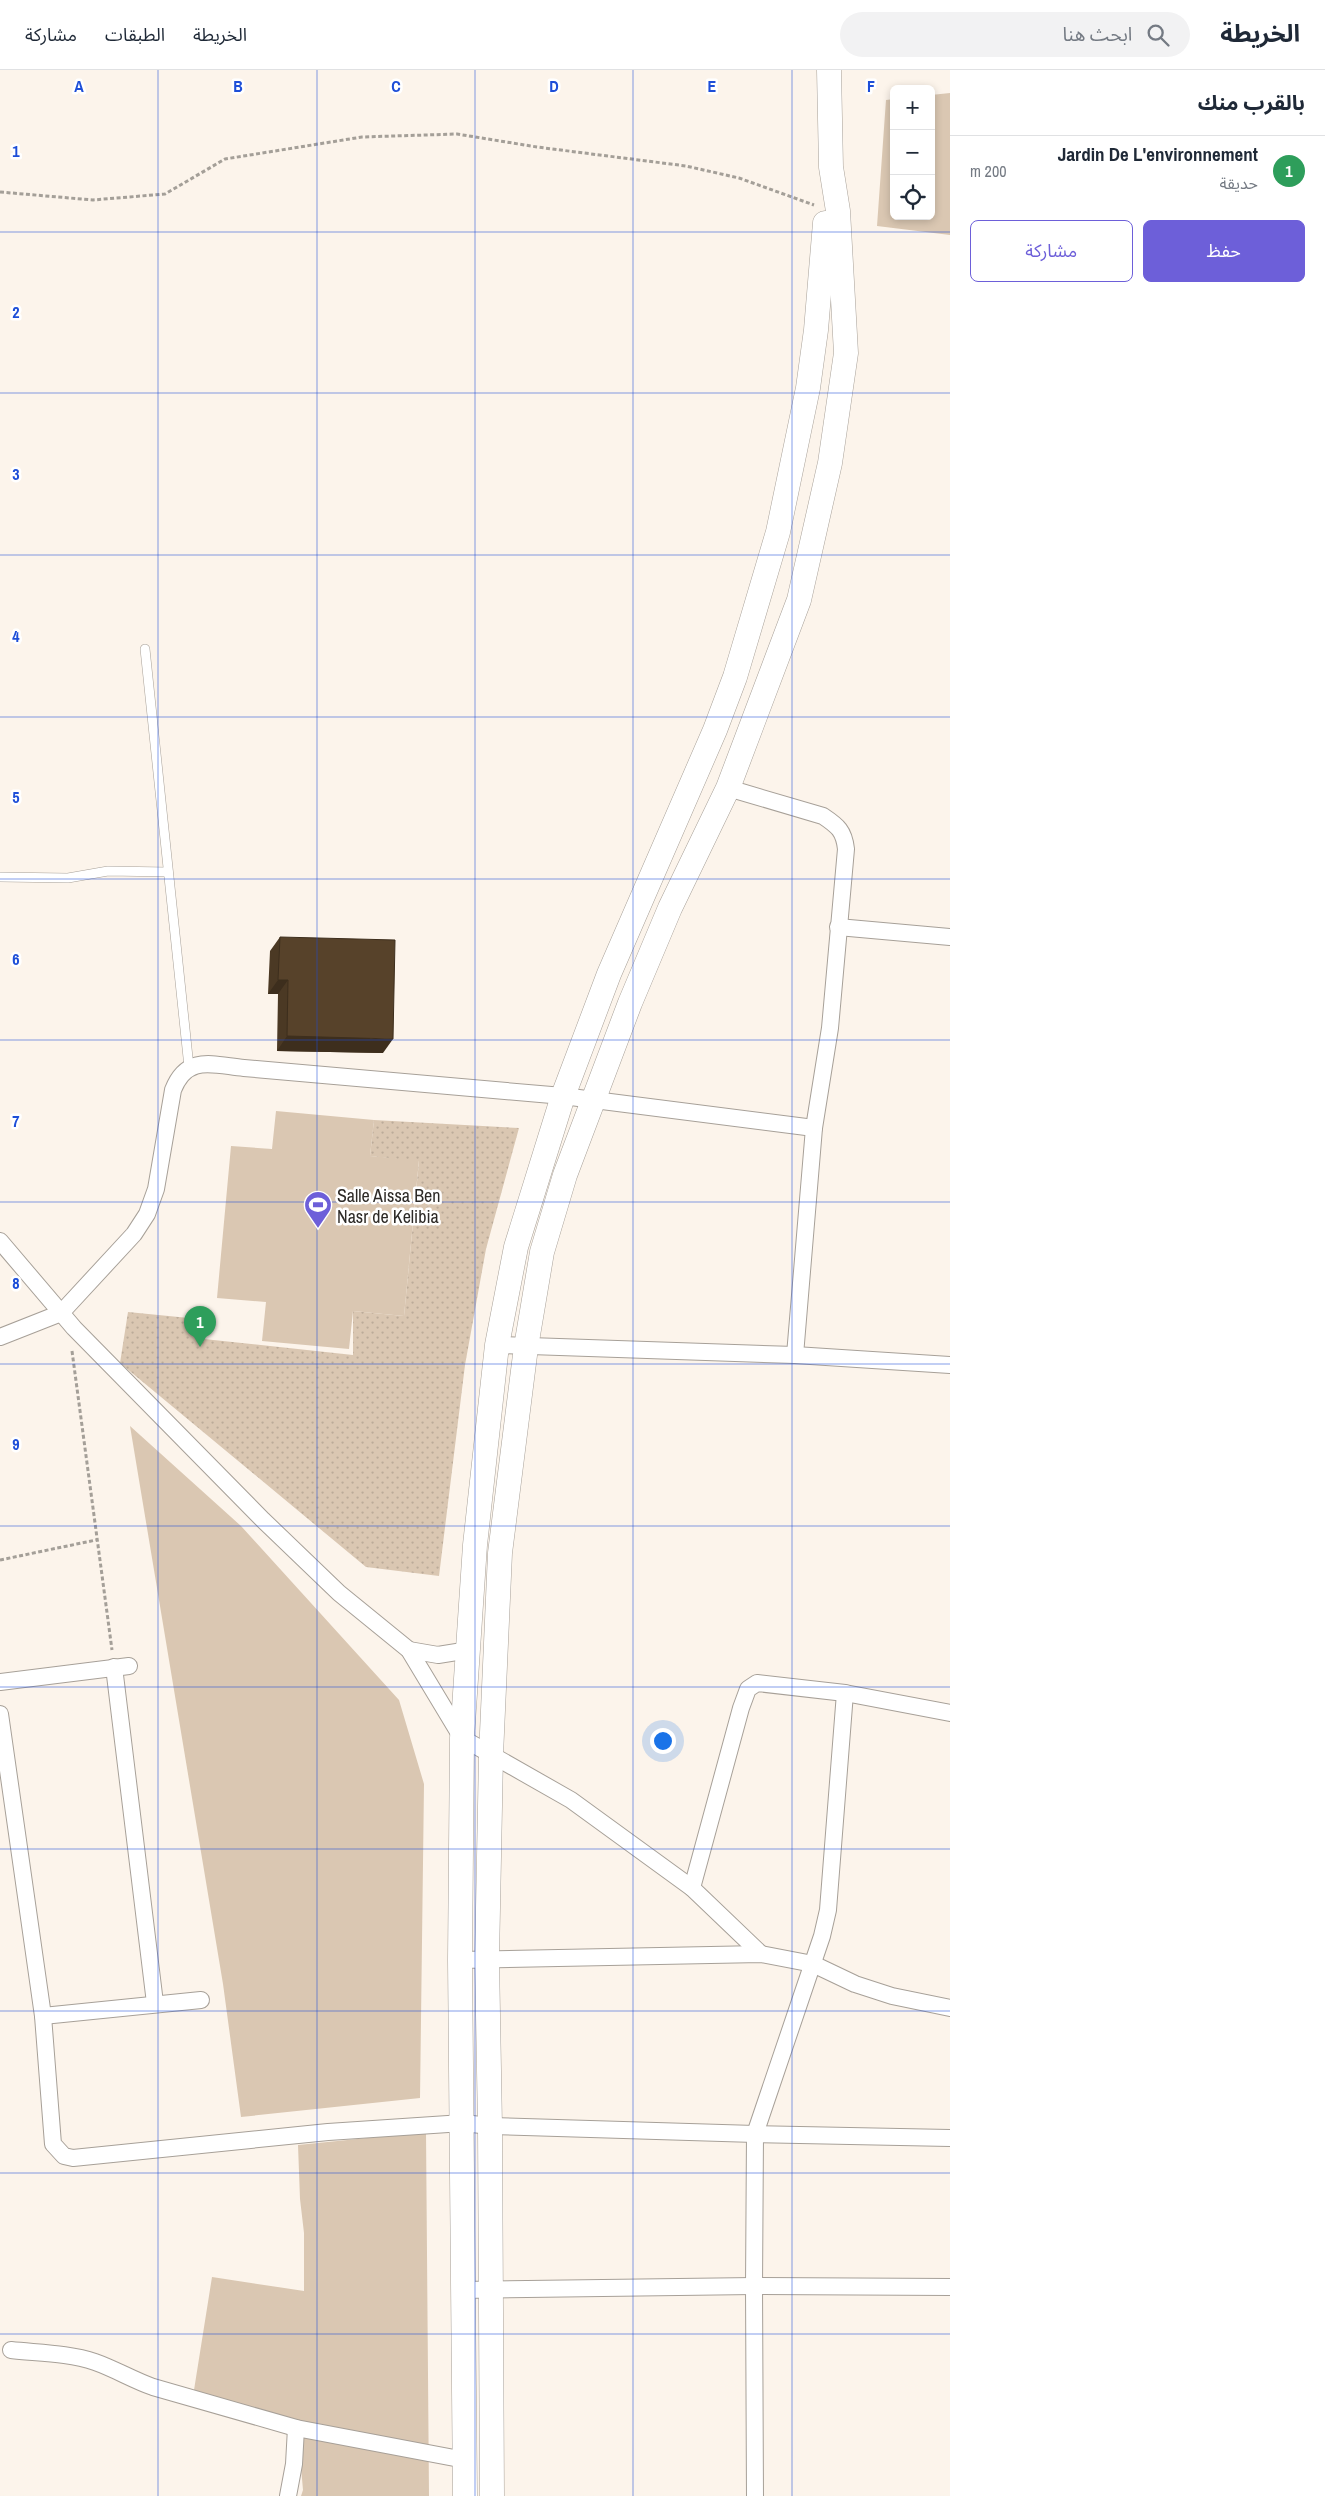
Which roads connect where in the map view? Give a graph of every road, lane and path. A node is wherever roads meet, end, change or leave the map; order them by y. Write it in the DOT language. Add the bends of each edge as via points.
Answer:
graph roads {
  1 [pos="829,70"];
  2 [pos="831,166"];
  3 [pos="0,192"];
  4 [pos="825,209"];
  5 [pos="145,649"];
  6 [pos="728,788"];
  7 [pos="168,872"];
  8 [pos="0,877"];
  9 [pos="838,927"];
  10 [pos="950,937"];
  11 [pos="189,1067"];
  12 [pos="563,1096"];
  13 [pos="593,1100"];
  14 [pos="814,1128"];
  15 [pos="0,1241"];
  16 [pos="61,1313"];
  17 [pos="74,1328"];
  18 [pos="0,1337"];
  19 [pos="497,1346"];
  20 [pos="526,1347"];
  21 [pos="795,1356"];
  22 [pos="950,1365"];
  23 [pos="96,1540"];
  24 [pos="0,1560"];
  25 [pos="409,1650"];
  26 [pos="469,1650"];
  27 [pos="122,1666"];
  28 [pos="0,1682"];
  29 [pos="846,1693"];
  30 [pos="950,1713"];
  31 [pos="0,1714"];
  32 [pos="462,1738"];
  33 [pos="491,1755"];
  34 [pos="692,1888"];
  35 [pos="761,1954"];
  36 [pos="487,1959"];
  37 [pos="460,1960"];
  38 [pos="813,1964"];
  39 [pos="201,2000"];
  40 [pos="155,2003"];
  41 [pos="950,2008"];
  42 [pos="44,2016"];
  43 [pos="462,2123"];
  44 [pos="490,2126"];
  45 [pos="756,2134"];
  46 [pos="950,2138"];
  47 [pos="754,2286"];
  48 [pos="950,2287"];
  49 [pos="491,2289"];
  50 [pos="462,2290"];
  51 [pos="11,2350"];
  52 [pos="296,2428"];
  53 [pos="465,2460"];
  54 [pos="288,2496"];
  55 [pos="465,2496"];
  56 [pos="492,2496"];
  57 [pos="756,2496"];
  1 -- 2 [label="main road"];
  2 -- 4 [label="main road"];
  2 -- 6 [label="main road" via="838,211 846,353 830,463 799,600"];
  3 -- 4 [label="path" via="93,200 165,194 225,159 362,137 457,134 686,166 739,178"];
  4 -- 12 [label="main road" via="822,274 808,388 778,532 735,677 715,730 613,965"];
  5 -- 7 [label="lane"];
  6 -- 9 [label="street" via="823,816 844,833 846,849"];
  6 -- 13 [label="main road" via="670,908"];
  7 -- 8 [label="lane" via="108,872 68,878"];
  7 -- 11 [label="lane"];
  9 -- 10 [label="street"];
  9 -- 14 [label="street" via="830,1028"];
  11 -- 12 [label="street" via="244,1068"];
  11 -- 16 [label="street" via="179,1076 173,1090 156,1189 147,1214 134,1234"];
  12 -- 13 [label="street"];
  12 -- 19 [label="main road" via="516,1247"];
  13 -- 14 [label="street"];
  13 -- 20 [label="main road" via="565,1175 542,1252"];
  14 -- 21 [label="street"];
  15 -- 16 [label="street"];
  16 -- 17 [label="street"];
  16 -- 18 [label="street"];
  17 -- 23 [label="path" via="72,1358"];
  17 -- 25 [label="street" via="263,1520 339,1593"];
  19 -- 20 [label="street"];
  19 -- 26 [label="main road" via="476,1545"];
  20 -- 21 [label="street"];
  20 -- 33 [label="main road" via="500,1553"];
  21 -- 22 [label="street"];
  23 -- 24 [label="path"];
  23 -- 27 [label="path"];
  25 -- 26 [label="street" via="438,1655"];
  25 -- 32 [label="street"];
  26 -- 32 [label="main road"];
  27 -- 28 [label="street"];
  27 -- 40 [label="street"];
  29 -- 30 [label="street"];
  29 -- 34 [label="street" via="770,1683 757,1683 748,1689"];
  29 -- 38 [label="street" via="828,1910"];
  31 -- 42 [label="street"];
  32 -- 33 [label="street"];
  32 -- 37 [label="main road"];
  33 -- 34 [label="street" via="571,1800"];
  33 -- 36 [label="main road"];
  34 -- 35 [label="street"];
  35 -- 36 [label="street"];
  35 -- 38 [label="street"];
  36 -- 37 [label="street"];
  36 -- 44 [label="main road"];
  37 -- 43 [label="main road"];
  38 -- 41 [label="street" via="855,1984 892,1996"];
  38 -- 45 [label="street"];
  39 -- 40 [label="street"];
  40 -- 42 [label="street"];
  42 -- 43 [label="street" via="53,2144 64,2156 93,2157 299,2134"];
  43 -- 44 [label="street"];
  43 -- 50 [label="main road"];
  44 -- 45 [label="street"];
  44 -- 49 [label="main road"];
  45 -- 46 [label="street"];
  45 -- 47 [label="street"];
  47 -- 48 [label="street"];
  47 -- 49 [label="street"];
  47 -- 57 [label="street"];
  49 -- 50 [label="street"];
  49 -- 56 [label="main road"];
  50 -- 53 [label="main road"];
  51 -- 52 [label="street" via="97,2362 145,2384"];
  52 -- 53 [label="street"];
  52 -- 54 [label="street"];
  53 -- 55 [label="main road"];
}
